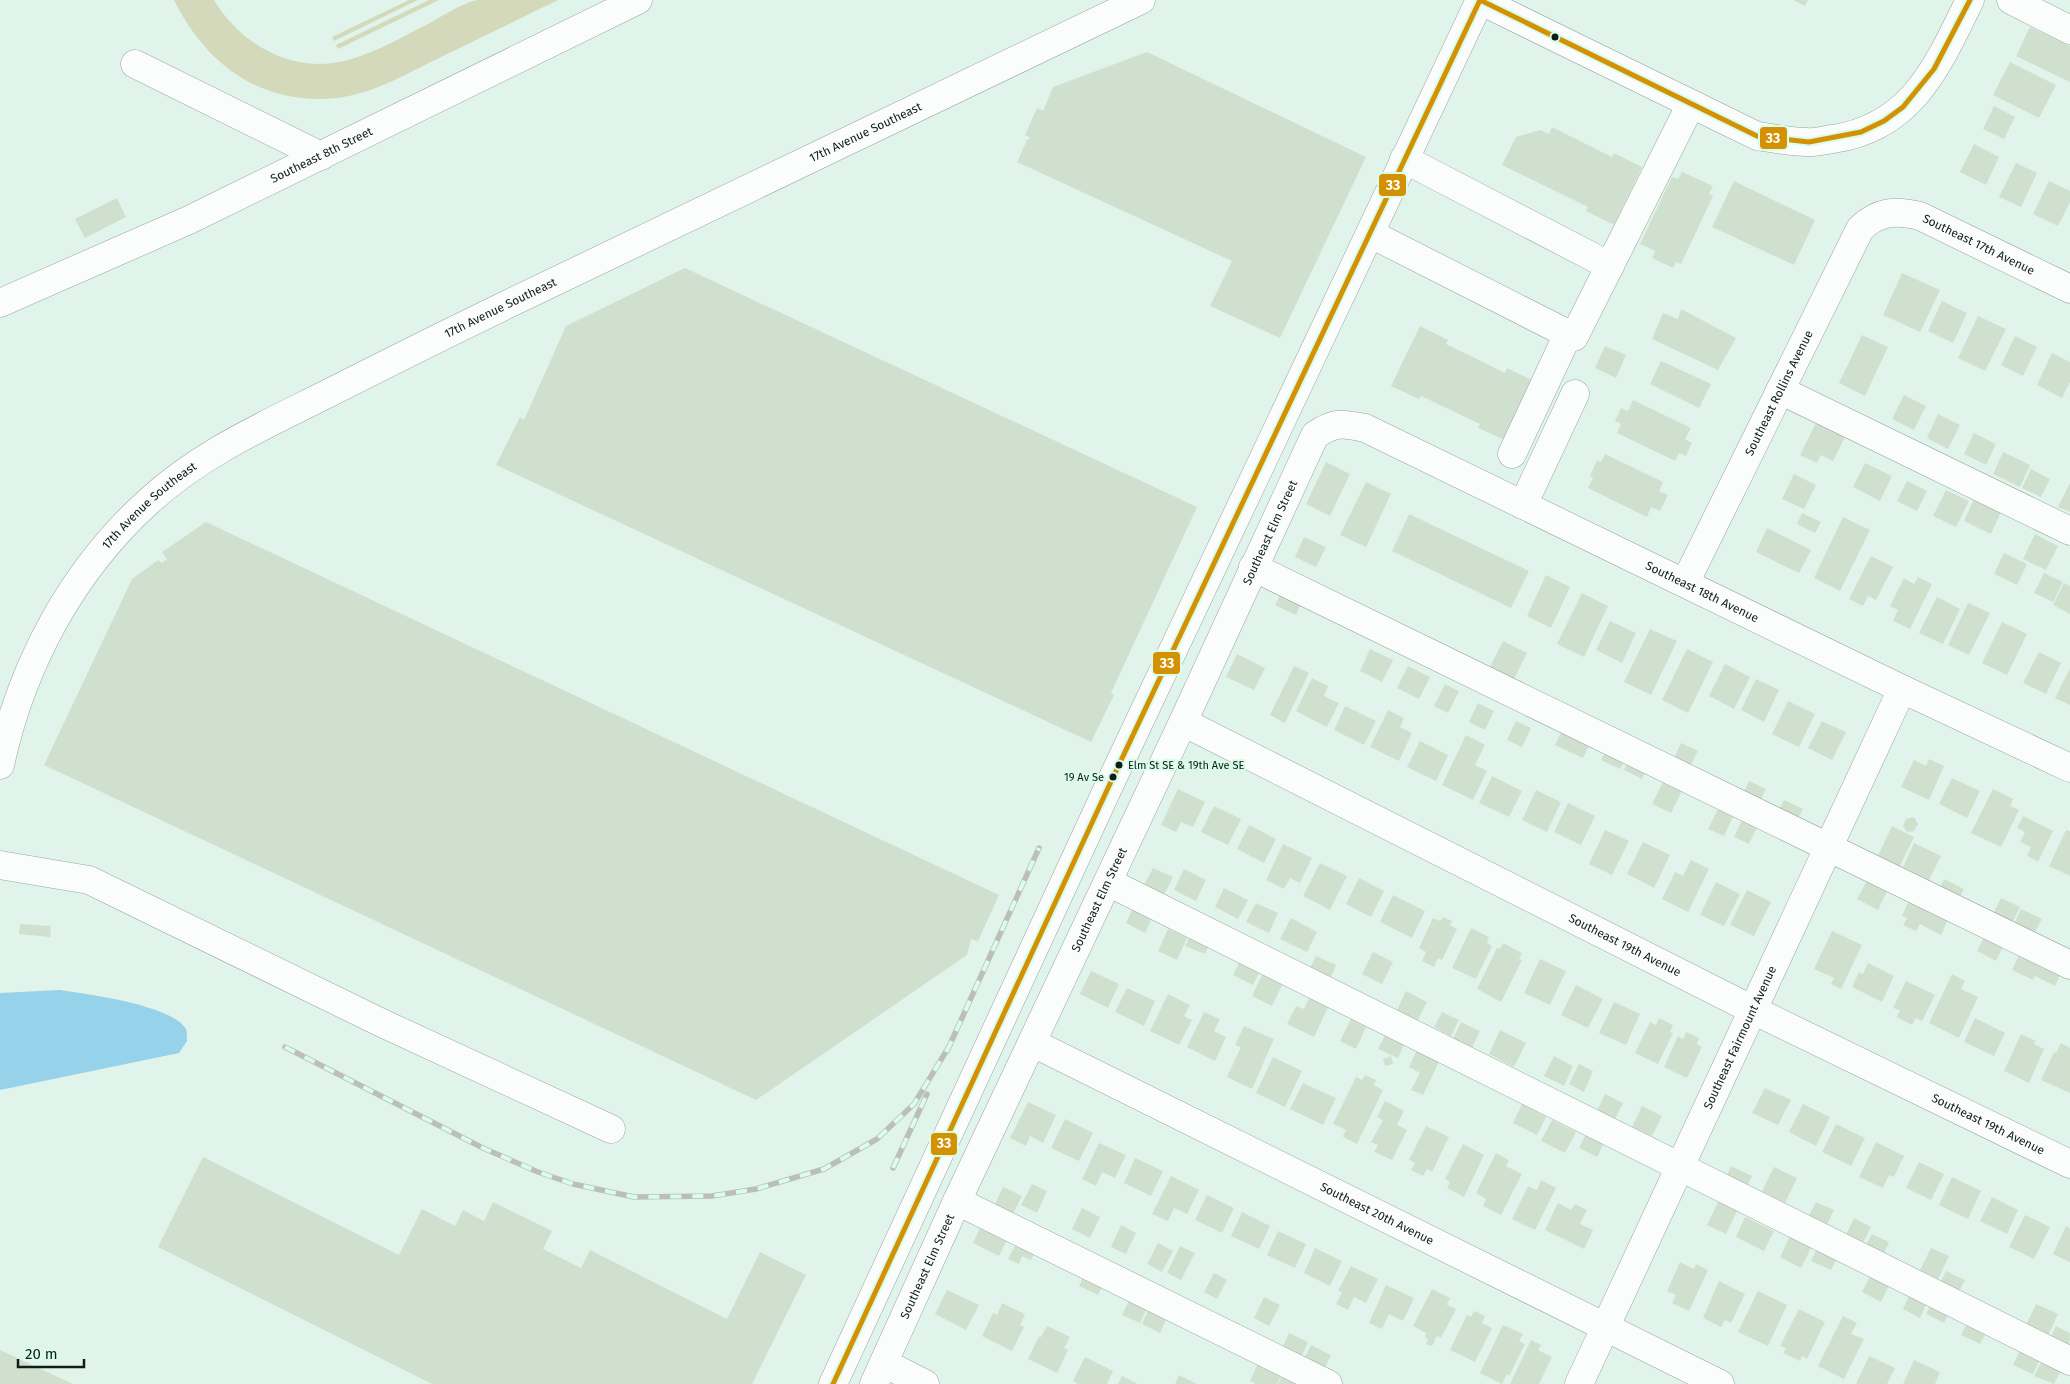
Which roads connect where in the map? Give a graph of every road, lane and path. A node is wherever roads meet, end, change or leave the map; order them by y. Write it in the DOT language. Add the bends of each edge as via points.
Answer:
graph roads {
  1 [pos="638,0"];
  2 [pos="1142,0"];
  3 [pos="1480,0"];
  4 [pos="1970,0"];
  5 [pos="2011,0"];
  6 [pos="2070,30"];
  7 [pos="135,64"];
  8 [pos="1691,104"];
  9 [pos="321,156"];
  10 [pos="1404,159"];
  11 [pos="1886,212"];
  12 [pos="1371,234"];
  13 [pos="1610,266"];
  14 [pos="2070,289"];
  15 [pos="0,303"];
  16 [pos="1568,334"];
  17 [pos="1780,390"];
  18 [pos="1576,394"];
  19 [pos="1332,424"];
  20 [pos="1512,454"];
  21 [pos="1523,505"];
  22 [pos="2070,531"];
  23 [pos="1254,567"];
  24 [pos="1684,583"];
  25 [pos="1902,689"];
  26 [pos="1183,722"];
  27 [pos="0,765"];
  28 [pos="2070,768"];
  29 [pos="1828,847"];
  30 [pos="0,865"];
  31 [pos="1108,882"];
  32 [pos="2070,965"];
  33 [pos="1753,1010"];
  34 [pos="1033,1043"];
  35 [pos="611,1129"];
  36 [pos="2070,1164"];
  37 [pos="1680,1168"];
  38 [pos="957,1201"];
  39 [pos="1606,1326"];
  40 [pos="2070,1361"];
  41 [pos="879,1374"];
  42 [pos="833,1384"];
  43 [pos="925,1384"];
  44 [pos="1328,1384"];
  45 [pos="1579,1384"];
  46 [pos="1720,1384"];
  1 -- 9 [label="street, Southeast 8th Street"];
  2 -- 27 [label="street, 17th Avenue Southeast" via="458,328 206,456 141,509 90,565 67,598 30,670 13,714"];
  3 -- 8 [label="street"];
  3 -- 10 [label="street"];
  4 -- 8 [label="street" via="1938,64 1918,93 1877,126 1848,136 1808,142 1757,136"];
  5 -- 6 [label="street"];
  7 -- 9 [label="street"];
  8 -- 13 [label="street"];
  9 -- 15 [label="street, Southeast 8th Street" via="189,220"];
  10 -- 12 [label="street"];
  10 -- 13 [label="street"];
  11 -- 14 [label="street, Southeast 17th Avenue" via="1920,216"];
  11 -- 17 [label="street, Southeast Rollins Avenue" via="1860,229"];
  12 -- 16 [label="street"];
  12 -- 42 [label="street" via="1268,447"];
  13 -- 16 [label="street" via="1574,337"];
  16 -- 20 [label="street"];
  17 -- 22 [label="street"];
  17 -- 24 [label="street, Southeast Rollins Avenue"];
  18 -- 21 [label="street"];
  19 -- 21 [label="street, Southeast 18th Avenue" via="1365,428"];
  19 -- 23 [label="street, Southeast Elm Street" via="1315,435"];
  21 -- 24 [label="street, Southeast 18th Avenue"];
  23 -- 26 [label="street, Southeast Elm Street"];
  23 -- 29 [label="street"];
  24 -- 25 [label="street, Southeast 18th Avenue"];
  25 -- 28 [label="street, Southeast 18th Avenue"];
  25 -- 29 [label="street, Southeast Fairmount Avenue"];
  26 -- 31 [label="street, Southeast Elm Street"];
  26 -- 33 [label="street, Southeast 19th Avenue"];
  29 -- 32 [label="street"];
  29 -- 33 [label="street, Southeast Fairmount Avenue"];
  30 -- 35 [label="street" via="89,880 384,1024"];
  31 -- 34 [label="street, Southeast Elm Street"];
  31 -- 37 [label="street"];
  33 -- 36 [label="street, Southeast 19th Avenue"];
  33 -- 37 [label="street, Southeast Fairmount Avenue"];
  34 -- 38 [label="street, Southeast Elm Street"];
  34 -- 39 [label="street, Southeast 20th Avenue"];
  37 -- 39 [label="street, Southeast Fairmount Avenue"];
  37 -- 40 [label="street"];
  38 -- 41 [label="street, Southeast Elm Street"];
  38 -- 44 [label="street"];
  39 -- 45 [label="street, Southeast Fairmount Avenue"];
  39 -- 46 [label="street, Southeast 20th Avenue"];
  41 -- 43 [label="street"];
}
